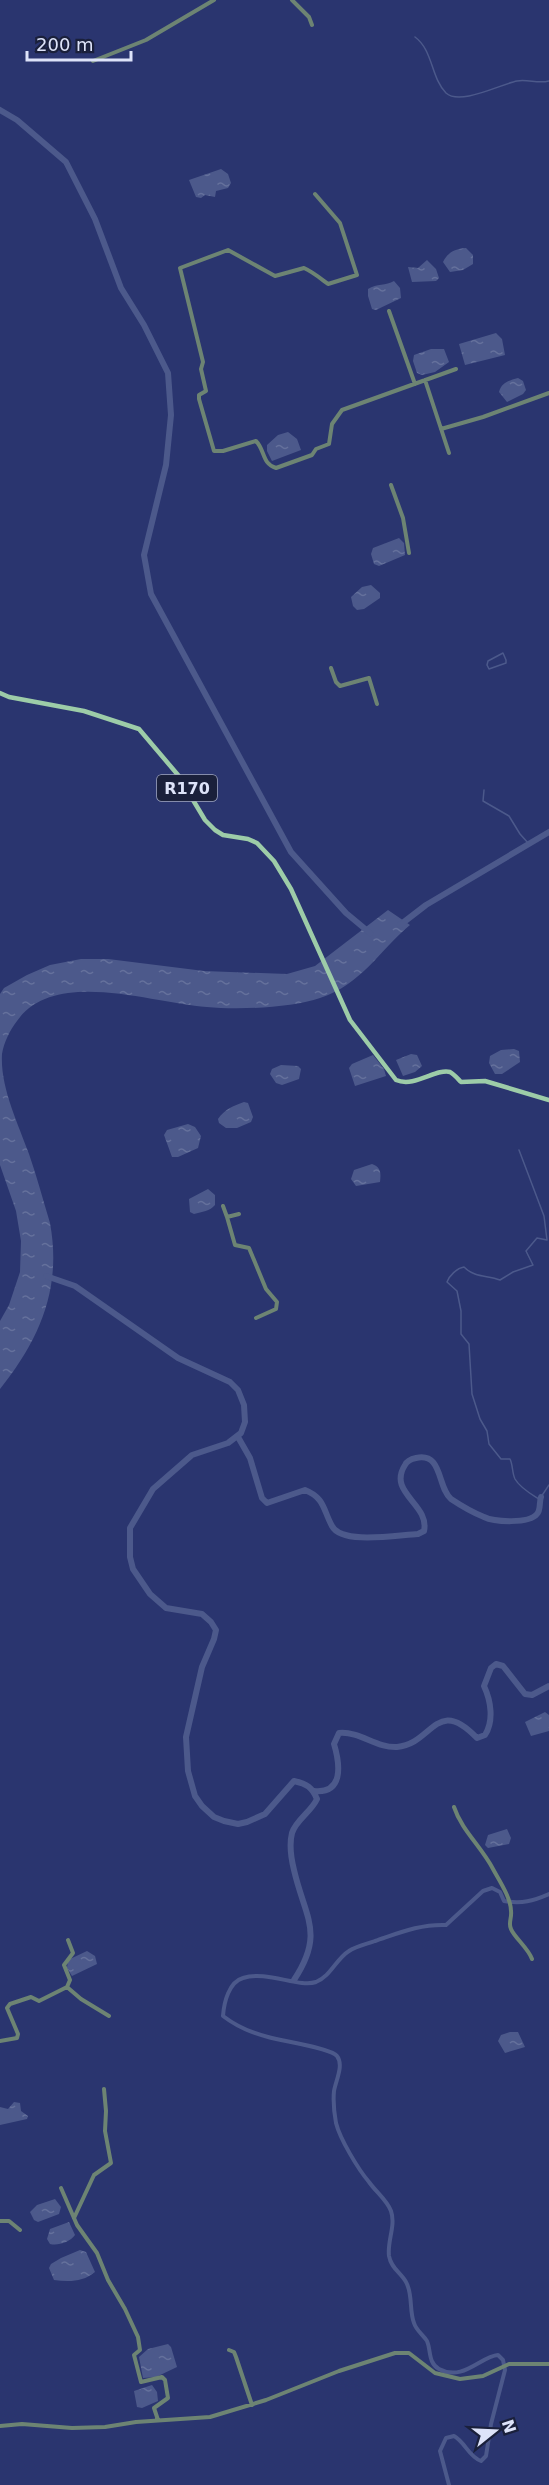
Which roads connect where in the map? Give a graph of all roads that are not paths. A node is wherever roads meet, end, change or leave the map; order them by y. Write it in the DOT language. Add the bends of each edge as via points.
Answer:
graph roads {
  1 [pos="214,0"];
  2 [pos="292,0"];
  3 [pos="312,25"];
  4 [pos="93,61"];
  5 [pos="315,194"];
  6 [pos="389,311"];
  7 [pos="456,369"];
  8 [pos="425,380"];
  9 [pos="415,384"];
  10 [pos="549,393"];
  11 [pos="441,429"];
  12 [pos="449,453"];
  13 [pos="391,485"];
  14 [pos="409,553"];
  15 [pos="331,668"];
  16 [pos="0,693"];
  17 [pos="377,704"];
  18 [pos="549,1100"];
  19 [pos="224,1206"];
  20 [pos="239,1214"];
  21 [pos="227,1217"];
  22 [pos="256,1318"];
  23 [pos="454,1807"];
  24 [pos="68,1940"];
  25 [pos="532,1959"];
  26 [pos="67,1987"];
  27 [pos="109,2016"];
  28 [pos="0,2041"];
  29 [pos="104,2089"];
  30 [pos="61,2188"];
  31 [pos="74,2219"];
  32 [pos="0,2221"];
  33 [pos="20,2230"];
  34 [pos="229,2350"];
  35 [pos="549,2364"];
  36 [pos="252,2405"];
  37 [pos="159,2421"];
  38 [pos="0,2426"];
  1 -- 4 [label="street" via="146,40"];
  2 -- 3 [label="street"];
  5 -- 9 [label="street" via="340,223 357,275 328,284 304,268 275,276 228,249 180,268 203,362 207,391 199,399 214,451 256,441 265,460 276,468 312,455 329,444 332,424 342,410"];
  6 -- 9 [label="street"];
  7 -- 8 [label="street"];
  8 -- 9 [label="street"];
  8 -- 11 [label="street"];
  10 -- 11 [label="street"];
  11 -- 12 [label="street"];
  13 -- 14 [label="street" via="403,518"];
  15 -- 17 [label="street" via="340,686 369,678"];
  16 -- 18 [label="main road, R170" via="84,711 139,729 178,775 215,830 257,843 291,889 350,1020 396,1080 449,1072 461,1082 484,1081"];
  19 -- 21 [label="street"];
  20 -- 21 [label="street"];
  21 -- 22 [label="street" via="235,1245 249,1248 266,1289 276,1297 276,1309"];
  23 -- 25 [label="street" via="462,1827 493,1868 512,1911 511,1931"];
  24 -- 26 [label="street" via="73,1953 64,1965 70,1980"];
  26 -- 27 [label="street"];
  26 -- 28 [label="street" via="40,2000 31,1997 8,2006 18,2034 17,2038"];
  29 -- 31 [label="street" via="111,2163 94,2175"];
  30 -- 31 [label="street"];
  31 -- 37 [label="street" via="97,2253 133,2325 140,2350 134,2355 141,2382 162,2377 165,2380 168,2398 154,2408"];
  32 -- 33 [label="street"];
  34 -- 36 [label="street" via="234,2352"];
  35 -- 36 [label="street" via="508,2364 483,2376 460,2379 435,2373 409,2353 395,2353"];
  36 -- 37 [label="street" via="210,2417"];
  37 -- 38 [label="street" via="105,2427"];
}
